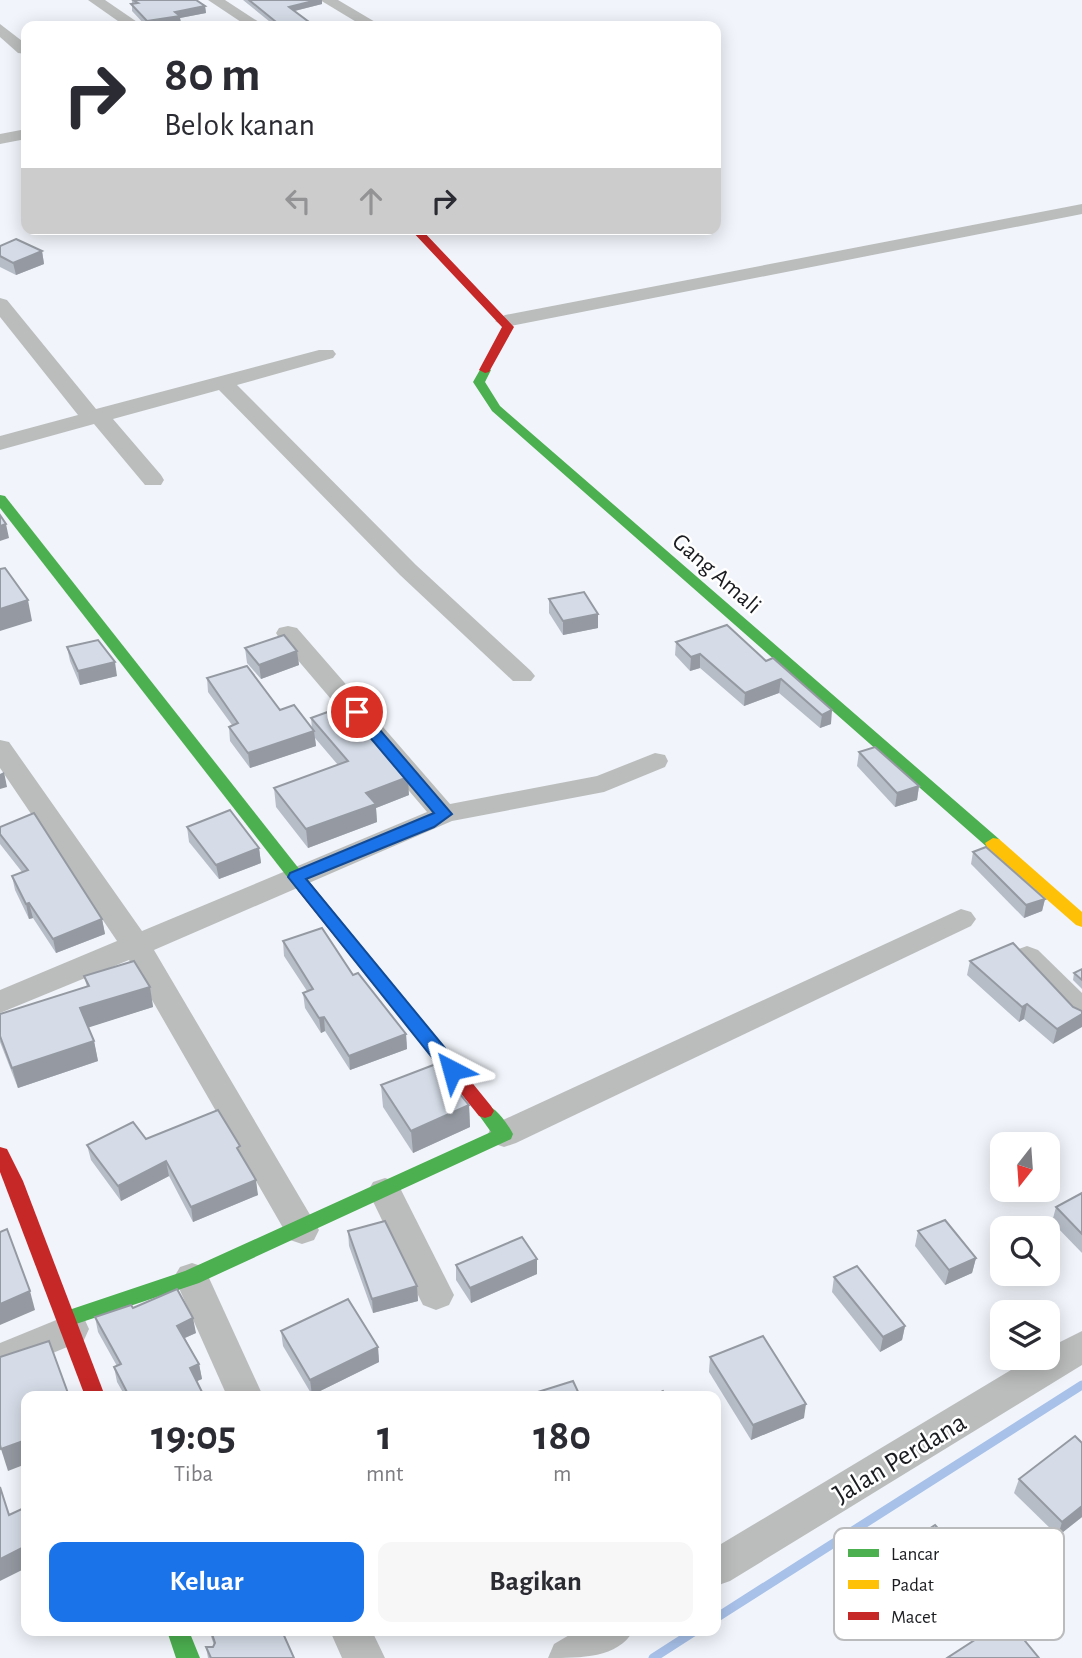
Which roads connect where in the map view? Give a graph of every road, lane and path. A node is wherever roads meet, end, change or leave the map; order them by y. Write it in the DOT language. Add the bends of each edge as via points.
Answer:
graph roads {
  1 [pos="95,0"];
  2 [pos="215,0"];
  3 [pos="327,0"];
  4 [pos="127,21"];
  5 [pos="249,21"];
  6 [pos="365,21"];
  7 [pos="0,29"];
  8 [pos="21,47"];
  9 [pos="21,135"];
  10 [pos="0,139"];
  11 [pos="1082,209"];
  12 [pos="421,235"];
  13 [pos="0,304"];
  14 [pos="505,321"];
  15 [pos="326,354"];
  16 [pos="223,382"];
  17 [pos="95,416"];
  18 [pos="0,443"];
  19 [pos="153,480"];
  20 [pos="0,499"];
  21 [pos="288,633"];
  22 [pos="522,676"];
  23 [pos="0,748"];
  24 [pos="655,761"];
  25 [pos="444,814"];
  26 [pos="296,877"];
  27 [pos="961,919"];
  28 [pos="1082,921"];
  29 [pos="137,947"];
  30 [pos="1027,957"];
  31 [pos="0,1002"];
  32 [pos="1082,1012"];
  33 [pos="505,1134"];
  34 [pos="0,1154"];
  35 [pos="384,1191"];
  36 [pos="302,1230"];
  37 [pos="192,1277"];
  38 [pos="436,1296"];
  39 [pos="69,1324"];
  40 [pos="1082,1346"];
  41 [pos="0,1359"];
  42 [pos="93,1391"];
  43 [pos="243,1391"];
  44 [pos="721,1566"];
  45 [pos="180,1636"];
  46 [pos="353,1636"];
  47 [pos="605,1636"];
  48 [pos="188,1658"];
  49 [pos="364,1658"];
  50 [pos="569,1658"];
  1 -- 4 [label="street"];
  2 -- 5 [label="street"];
  3 -- 6 [label="street"];
  7 -- 8 [label="street"];
  9 -- 10 [label="street"];
  11 -- 14 [label="street"];
  12 -- 14 [label="street"];
  13 -- 17 [label="street"];
  14 -- 28 [label="street, Gang Amali" via="508,327 479,382 495,408"];
  15 -- 16 [label="street"];
  16 -- 17 [label="street"];
  16 -- 22 [label="street" via="408,570"];
  17 -- 18 [label="street"];
  17 -- 19 [label="street"];
  20 -- 26 [label="street"];
  21 -- 25 [label="street"];
  23 -- 29 [label="street"];
  24 -- 25 [label="street" via="604,783"];
  25 -- 26 [label="street"];
  26 -- 29 [label="street"];
  26 -- 33 [label="street"];
  27 -- 33 [label="street"];
  29 -- 31 [label="street"];
  29 -- 36 [label="street"];
  30 -- 32 [label="street"];
  33 -- 35 [label="street"];
  34 -- 39 [label="street"];
  35 -- 36 [label="street"];
  35 -- 38 [label="street"];
  36 -- 37 [label="street"];
  37 -- 39 [label="street"];
  37 -- 43 [label="street"];
  39 -- 41 [label="street"];
  39 -- 42 [label="street"];
  40 -- 44 [label="street, Jalan Perdana"];
  45 -- 48 [label="street"];
  46 -- 49 [label="street"];
  47 -- 50 [label="street"];
}
